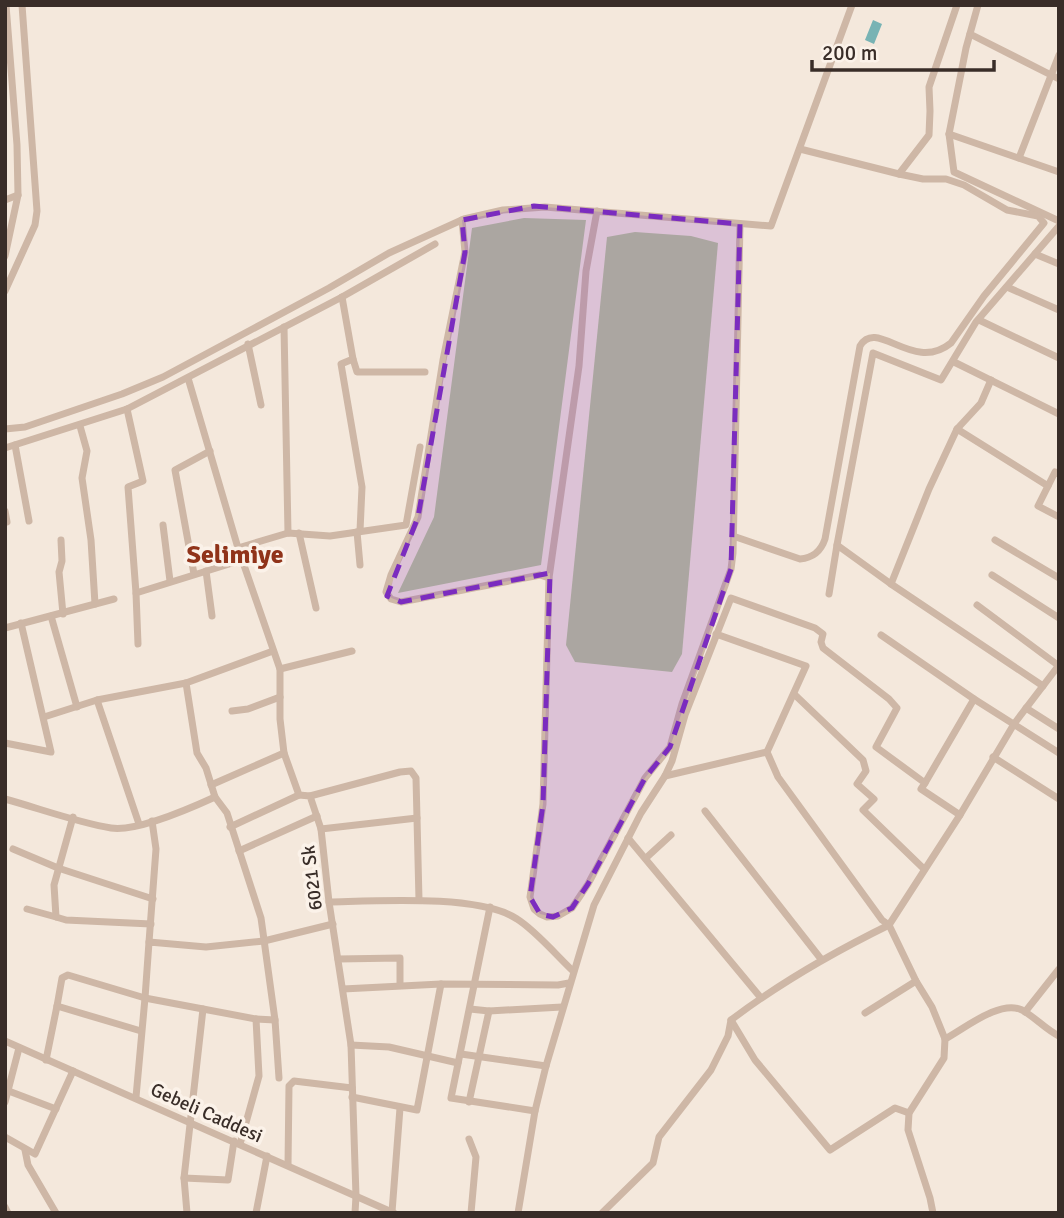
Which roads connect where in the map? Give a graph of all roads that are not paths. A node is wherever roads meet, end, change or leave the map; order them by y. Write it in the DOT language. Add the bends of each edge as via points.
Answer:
graph roads {
  1 [pos="6,5"];
  2 [pos="22,5"];
  3 [pos="852,5"];
  4 [pos="957,5"];
  5 [pos="978,5"];
  6 [pos="970,34"];
  7 [pos="1059,55"];
  8 [pos="1050,75"];
  9 [pos="8,78"];
  10 [pos="1059,79"];
  11 [pos="949,134"];
  12 [pos="17,145"];
  13 [pos="5,148"];
  14 [pos="800,149"];
  15 [pos="1018,158"];
  16 [pos="1059,172"];
  17 [pos="899,174"];
  18 [pos="18,195"];
  19 [pos="5,200"];
  20 [pos="597,211"];
  21 [pos="462,220"];
  22 [pos="740,224"];
  23 [pos="1059,224"];
  24 [pos="435,244"];
  25 [pos="1035,254"];
  26 [pos="5,256"];
  27 [pos="1059,264"];
  28 [pos="1007,287"];
  29 [pos="5,291"];
  30 [pos="342,297"];
  31 [pos="1059,310"];
  32 [pos="979,320"];
  33 [pos="284,327"];
  34 [pos="248,344"];
  35 [pos="1059,358"];
  36 [pos="353,359"];
  37 [pos="954,362"];
  38 [pos="425,372"];
  39 [pos="188,377"];
  40 [pos="991,380"];
  41 [pos="261,405"];
  42 [pos="127,408"];
  43 [pos="1059,414"];
  44 [pos="80,426"];
  45 [pos="5,429"];
  46 [pos="957,429"];
  47 [pos="15,445"];
  48 [pos="420,447"];
  49 [pos="5,448"];
  50 [pos="210,451"];
  51 [pos="1057,470"];
  52 [pos="1048,486"];
  53 [pos="5,511"];
  54 [pos="1059,517"];
  55 [pos="29,521"];
  56 [pos="7,522"];
  57 [pos="163,525"];
  58 [pos="359,531"];
  59 [pos="288,533"];
  60 [pos="299,533"];
  61 [pos="733,536"];
  62 [pos="61,540"];
  63 [pos="995,540"];
  64 [pos="837,545"];
  65 [pos="238,548"];
  66 [pos="242,560"];
  67 [pos="360,565"];
  68 [pos="206,571"];
  69 [pos="194,574"];
  70 [pos="992,575"];
  71 [pos="549,578"];
  72 [pos="1059,578"];
  73 [pos="170,581"];
  74 [pos="891,584"];
  75 [pos="136,593"];
  76 [pos="829,594"];
  77 [pos="114,599"];
  78 [pos="95,604"];
  79 [pos="978,605"];
  80 [pos="316,608"];
  81 [pos="63,614"];
  82 [pos="51,616"];
  83 [pos="212,616"];
  84 [pos="1059,618"];
  85 [pos="22,624"];
  86 [pos="5,628"];
  87 [pos="716,634"];
  88 [pos="881,635"];
  89 [pos="138,644"];
  90 [pos="273,650"];
  91 [pos="352,652"];
  92 [pos="1059,666"];
  93 [pos="280,669"];
  94 [pos="186,683"];
  95 [pos="1043,686"];
  96 [pos="794,694"];
  97 [pos="280,697"];
  98 [pos="974,699"];
  99 [pos="97,701"];
  100 [pos="77,707"];
  101 [pos="1026,708"];
  102 [pos="232,711"];
  103 [pos="44,717"];
  104 [pos="1014,724"];
  105 [pos="1059,729"];
  106 [pos="5,743"];
  107 [pos="876,747"];
  108 [pos="767,752"];
  109 [pos="284,753"];
  110 [pos="1059,753"];
  111 [pos="993,757"];
  112 [pos="863,760"];
  113 [pos="665,776"];
  114 [pos="925,783"];
  115 [pos="211,785"];
  116 [pos="299,795"];
  117 [pos="310,796"];
  118 [pos="215,797"];
  119 [pos="5,799"];
  120 [pos="1059,799"];
  121 [pos="705,811"];
  122 [pos="960,815"];
  123 [pos="317,816"];
  124 [pos="73,817"];
  125 [pos="417,818"];
  126 [pos="152,821"];
  127 [pos="139,824"];
  128 [pos="230,827"];
  129 [pos="321,829"];
  130 [pos="671,835"];
  131 [pos="628,838"];
  132 [pos="13,849"];
  133 [pos="239,851"];
  134 [pos="646,858"];
  135 [pos="58,868"];
  136 [pos="924,869"];
  137 [pos="153,900"];
  138 [pos="419,901"];
  139 [pos="329,902"];
  140 [pos="490,907"];
  141 [pos="27,909"];
  142 [pos="56,916"];
  143 [pos="151,924"];
  144 [pos="332,924"];
  145 [pos="889,925"];
  146 [pos="264,941"];
  147 [pos="149,942"];
  148 [pos="338,958"];
  149 [pos="821,960"];
  150 [pos="1059,969"];
  151 [pos="573,971"];
  152 [pos="916,981"];
  153 [pos="569,983"];
  154 [pos="442,984"];
  155 [pos="474,984"];
  156 [pos="400,985"];
  157 [pos="343,989"];
  158 [pos="145,998"];
  159 [pos="761,998"];
  160 [pos="57,1006"];
  161 [pos="562,1007"];
  162 [pos="203,1009"];
  163 [pos="470,1009"];
  164 [pos="489,1011"];
  165 [pos="1025,1012"];
  166 [pos="865,1013"];
  167 [pos="256,1019"];
  168 [pos="275,1020"];
  169 [pos="731,1020"];
  170 [pos="141,1031"];
  171 [pos="1059,1036"];
  172 [pos="945,1039"];
  173 [pos="5,1041"];
  174 [pos="351,1045"];
  175 [pos="19,1048"];
  176 [pos="461,1054"];
  177 [pos="427,1056"];
  178 [pos="480,1057"];
  179 [pos="46,1059"];
  180 [pos="458,1063"];
  181 [pos="546,1066"];
  182 [pos="73,1071"];
  183 [pos="279,1078"];
  184 [pos="352,1088"];
  185 [pos="7,1091"];
  186 [pos="136,1097"];
  187 [pos="352,1097"];
  188 [pos="469,1101"];
  189 [pos="5,1102"];
  190 [pos="400,1108"];
  191 [pos="56,1109"];
  192 [pos="535,1111"];
  193 [pos="909,1113"];
  194 [pos="190,1122"];
  195 [pos="5,1137"];
  196 [pos="469,1139"];
  197 [pos="237,1143"];
  198 [pos="25,1150"];
  199 [pos="267,1156"];
  200 [pos="288,1165"];
  201 [pos="184,1178"];
  202 [pos="356,1196"];
  203 [pos="5,1208"];
  204 [pos="393,1212"];
  205 [pos="604,1212"];
  206 [pos="8,1213"];
  207 [pos="56,1213"];
  208 [pos="187,1213"];
  209 [pos="256,1213"];
  210 [pos="355,1213"];
  211 [pos="471,1213"];
  212 [pos="518,1213"];
  213 [pos="933,1213"];
  1 -- 9 [label="street"];
  2 -- 29 [label="street" via="37,211"];
  3 -- 14 [label="street"];
  4 -- 17 [label="street" via="929,87 929,135"];
  5 -- 6 [label="street"];
  6 -- 8 [label="street"];
  6 -- 11 [label="street"];
  7 -- 8 [label="street"];
  8 -- 10 [label="street"];
  8 -- 15 [label="street"];
  9 -- 12 [label="street"];
  11 -- 15 [label="street"];
  11 -- 23 [label="street" via="954,172"];
  12 -- 13 [label="street"];
  12 -- 18 [label="street"];
  14 -- 17 [label="street"];
  14 -- 22 [label="street" via="771,226"];
  15 -- 16 [label="street"];
  17 -- 61 [label="street" via="964,185 1007,210 1038,216 1044,223 944,348 918,352 874,336 863,341 825,539 817,553 800,559"];
  18 -- 19 [label="street"];
  18 -- 26 [label="street"];
  20 -- 21 [label="street" via="534,206"];
  20 -- 22 [label="street"];
  20 -- 71 [label="street"];
  21 -- 45 [label="street" via="389,253 163,377 25,427"];
  21 -- 71 [label="street" via="464,252 418,517 387,585 387,596 401,602 540,575"];
  22 -- 61 [label="street"];
  23 -- 25 [label="street"];
  24 -- 30 [label="street"];
  25 -- 27 [label="street"];
  25 -- 28 [label="street"];
  28 -- 31 [label="street"];
  28 -- 32 [label="street"];
  30 -- 33 [label="street"];
  30 -- 36 [label="street"];
  32 -- 35 [label="street"];
  32 -- 37 [label="street"];
  33 -- 34 [label="street"];
  33 -- 59 [label="street"];
  34 -- 39 [label="street"];
  34 -- 41 [label="street"];
  36 -- 38 [label="street" via="357,372"];
  36 -- 58 [label="street" via="341,364 362,487"];
  37 -- 40 [label="street"];
  37 -- 64 [label="street" via="941,380 873,353"];
  39 -- 42 [label="street"];
  39 -- 50 [label="street"];
  40 -- 43 [label="street"];
  40 -- 46 [label="street" via="981,403"];
  42 -- 44 [label="street"];
  42 -- 75 [label="street" via="144,481 128,486"];
  44 -- 47 [label="street"];
  44 -- 78 [label="street" via="88,451 82,478"];
  46 -- 52 [label="street"];
  46 -- 74 [label="street"];
  47 -- 49 [label="street"];
  47 -- 55 [label="street"];
  48 -- 58 [label="street" via="406,525"];
  50 -- 65 [label="street"];
  50 -- 69 [label="street" via="175,470"];
  51 -- 52 [label="street"];
  52 -- 54 [label="street" via="1038,506"];
  53 -- 56 [label="street"];
  57 -- 73 [label="street"];
  58 -- 60 [label="street" via="331,536"];
  58 -- 67 [label="street"];
  59 -- 60 [label="street"];
  59 -- 65 [label="street"];
  60 -- 80 [label="street"];
  61 -- 71 [label="street" via="726,586 670,747 645,778 572,908 553,917 534,909 530,897 543,804"];
  62 -- 81 [label="street"];
  63 -- 72 [label="street"];
  64 -- 74 [label="street"];
  64 -- 76 [label="street"];
  65 -- 66 [label="street"];
  66 -- 68 [label="street"];
  66 -- 90 [label="street"];
  68 -- 69 [label="street"];
  68 -- 83 [label="street"];
  69 -- 73 [label="street"];
  70 -- 84 [label="street"];
  73 -- 75 [label="street"];
  74 -- 95 [label="street"];
  75 -- 89 [label="street"];
  77 -- 78 [label="street"];
  78 -- 81 [label="street"];
  79 -- 92 [label="street"];
  81 -- 82 [label="street"];
  82 -- 85 [label="street"];
  82 -- 100 [label="street"];
  85 -- 86 [label="street"];
  85 -- 103 [label="street"];
  87 -- 96 [label="street" via="806,666"];
  87 -- 107 [label="street" via="731,598 815,628 823,634 823,648 897,708"];
  87 -- 113 [label="street"];
  88 -- 98 [label="street"];
  90 -- 93 [label="street"];
  90 -- 94 [label="street"];
  91 -- 93 [label="street"];
  92 -- 95 [label="street"];
  93 -- 97 [label="street"];
  94 -- 99 [label="street"];
  94 -- 115 [label="street" via="197,753"];
  95 -- 101 [label="street"];
  96 -- 108 [label="street"];
  96 -- 112 [label="street"];
  97 -- 102 [label="street"];
  97 -- 109 [label="street"];
  98 -- 104 [label="street"];
  98 -- 114 [label="street"];
  99 -- 100 [label="street"];
  99 -- 127 [label="street"];
  100 -- 103 [label="street"];
  101 -- 104 [label="street"];
  101 -- 105 [label="street"];
  103 -- 106 [label="street" via="51,752"];
  104 -- 110 [label="street"];
  104 -- 111 [label="street"];
  107 -- 112 [label="street"];
  107 -- 114 [label="street"];
  108 -- 113 [label="street"];
  108 -- 145 [label="street" via="778,777"];
  109 -- 115 [label="street"];
  109 -- 116 [label="street"];
  111 -- 120 [label="street"];
  111 -- 122 [label="street"];
  112 -- 136 [label="street" via="866,771 857,784 874,799 863,810"];
  113 -- 131 [label="street"];
  114 -- 122 [label="street" via="921,789"];
  115 -- 118 [label="street"];
  116 -- 117 [label="street"];
  116 -- 128 [label="street"];
  117 -- 123 [label="street, 6021 Sk"];
  117 -- 125 [label="street" via="411,771 416,778"];
  118 -- 126 [label="street"];
  118 -- 128 [label="street" via="227,813"];
  119 -- 124 [label="street"];
  121 -- 149 [label="street"];
  122 -- 136 [label="street"];
  123 -- 129 [label="street, 6021 Sk"];
  123 -- 133 [label="street"];
  124 -- 127 [label="street" via="113,828"];
  124 -- 135 [label="street"];
  125 -- 129 [label="street"];
  125 -- 138 [label="street"];
  126 -- 127 [label="street"];
  126 -- 137 [label="street" via="156,849"];
  128 -- 133 [label="street"];
  129 -- 139 [label="street, 6021 Sk"];
  130 -- 134 [label="street"];
  131 -- 134 [label="street"];
  131 -- 151 [label="street" via="594,905"];
  132 -- 135 [label="street"];
  133 -- 146 [label="street"];
  134 -- 159 [label="street"];
  135 -- 137 [label="street"];
  135 -- 142 [label="street"];
  136 -- 145 [label="street"];
  137 -- 143 [label="street"];
  138 -- 139 [label="street"];
  138 -- 140 [label="street"];
  139 -- 144 [label="street, 6021 Sk"];
  140 -- 151 [label="street" via="517,919"];
  140 -- 155 [label="street"];
  141 -- 142 [label="street"];
  142 -- 143 [label="street"];
  143 -- 147 [label="street"];
  144 -- 146 [label="street"];
  144 -- 148 [label="street, 6021 Sk"];
  145 -- 149 [label="street"];
  145 -- 152 [label="street"];
  146 -- 147 [label="street" via="206,947"];
  146 -- 168 [label="street"];
  147 -- 158 [label="street"];
  148 -- 156 [label="street" via="400,958"];
  148 -- 157 [label="street, 6021 Sk"];
  149 -- 159 [label="street"];
  150 -- 165 [label="street"];
  151 -- 153 [label="street"];
  152 -- 166 [label="street"];
  152 -- 172 [label="street"];
  153 -- 155 [label="street"];
  153 -- 161 [label="street"];
  154 -- 155 [label="street"];
  154 -- 156 [label="street"];
  154 -- 177 [label="street"];
  155 -- 163 [label="street"];
  156 -- 157 [label="street"];
  157 -- 174 [label="street, 6021 Sk"];
  158 -- 160 [label="street" via="68,975 62,978"];
  158 -- 162 [label="street"];
  158 -- 170 [label="street"];
  159 -- 169 [label="street"];
  160 -- 170 [label="street"];
  160 -- 179 [label="street"];
  161 -- 164 [label="street"];
  161 -- 181 [label="street"];
  162 -- 167 [label="street"];
  162 -- 194 [label="street"];
  163 -- 164 [label="street"];
  163 -- 176 [label="street"];
  164 -- 178 [label="street"];
  165 -- 171 [label="street"];
  165 -- 172 [label="street" via="999,1008"];
  167 -- 168 [label="street"];
  167 -- 197 [label="street" via="259,1076"];
  168 -- 183 [label="street"];
  169 -- 193 [label="street" via="755,1060 830,1150 895,1108"];
  169 -- 205 [label="street" via="711,1070 659,1137 653,1163"];
  170 -- 186 [label="street"];
  172 -- 193 [label="street" via="944,1058"];
  173 -- 175 [label="street, Gebeli Caddesi"];
  174 -- 177 [label="street"];
  174 -- 184 [label="street, 6021 Sk"];
  175 -- 179 [label="street, Gebeli Caddesi"];
  175 -- 185 [label="street"];
  176 -- 178 [label="street"];
  176 -- 180 [label="street"];
  177 -- 180 [label="street"];
  177 -- 190 [label="street" via="417,1110"];
  178 -- 181 [label="street"];
  178 -- 188 [label="street"];
  179 -- 182 [label="street, Gebeli Caddesi"];
  180 -- 188 [label="street" via="451,1098"];
  181 -- 192 [label="street"];
  182 -- 186 [label="street, Gebeli Caddesi"];
  182 -- 191 [label="street"];
  184 -- 187 [label="street, 6021 Sk"];
  184 -- 200 [label="street" via="294,1081 289,1086"];
  185 -- 189 [label="street"];
  185 -- 191 [label="street"];
  186 -- 194 [label="street, Gebeli Caddesi"];
  187 -- 190 [label="street"];
  187 -- 202 [label="street, 6021 Sk"];
  188 -- 192 [label="street"];
  190 -- 204 [label="street"];
  191 -- 198 [label="street" via="35,1154"];
  192 -- 212 [label="street"];
  193 -- 213 [label="street" via="908,1130"];
  194 -- 197 [label="street, Gebeli Caddesi"];
  194 -- 201 [label="street"];
  195 -- 198 [label="street"];
  196 -- 211 [label="street" via="476,1157"];
  197 -- 199 [label="street, Gebeli Caddesi"];
  197 -- 201 [label="street" via="228,1180"];
  198 -- 207 [label="street" via="27,1165"];
  199 -- 200 [label="street, Gebeli Caddesi"];
  199 -- 209 [label="street"];
  200 -- 202 [label="street, Gebeli Caddesi"];
  201 -- 208 [label="street"];
  202 -- 204 [label="street, Gebeli Caddesi"];
  202 -- 210 [label="street, 6021 Sk"];
  203 -- 206 [label="street"];
}
